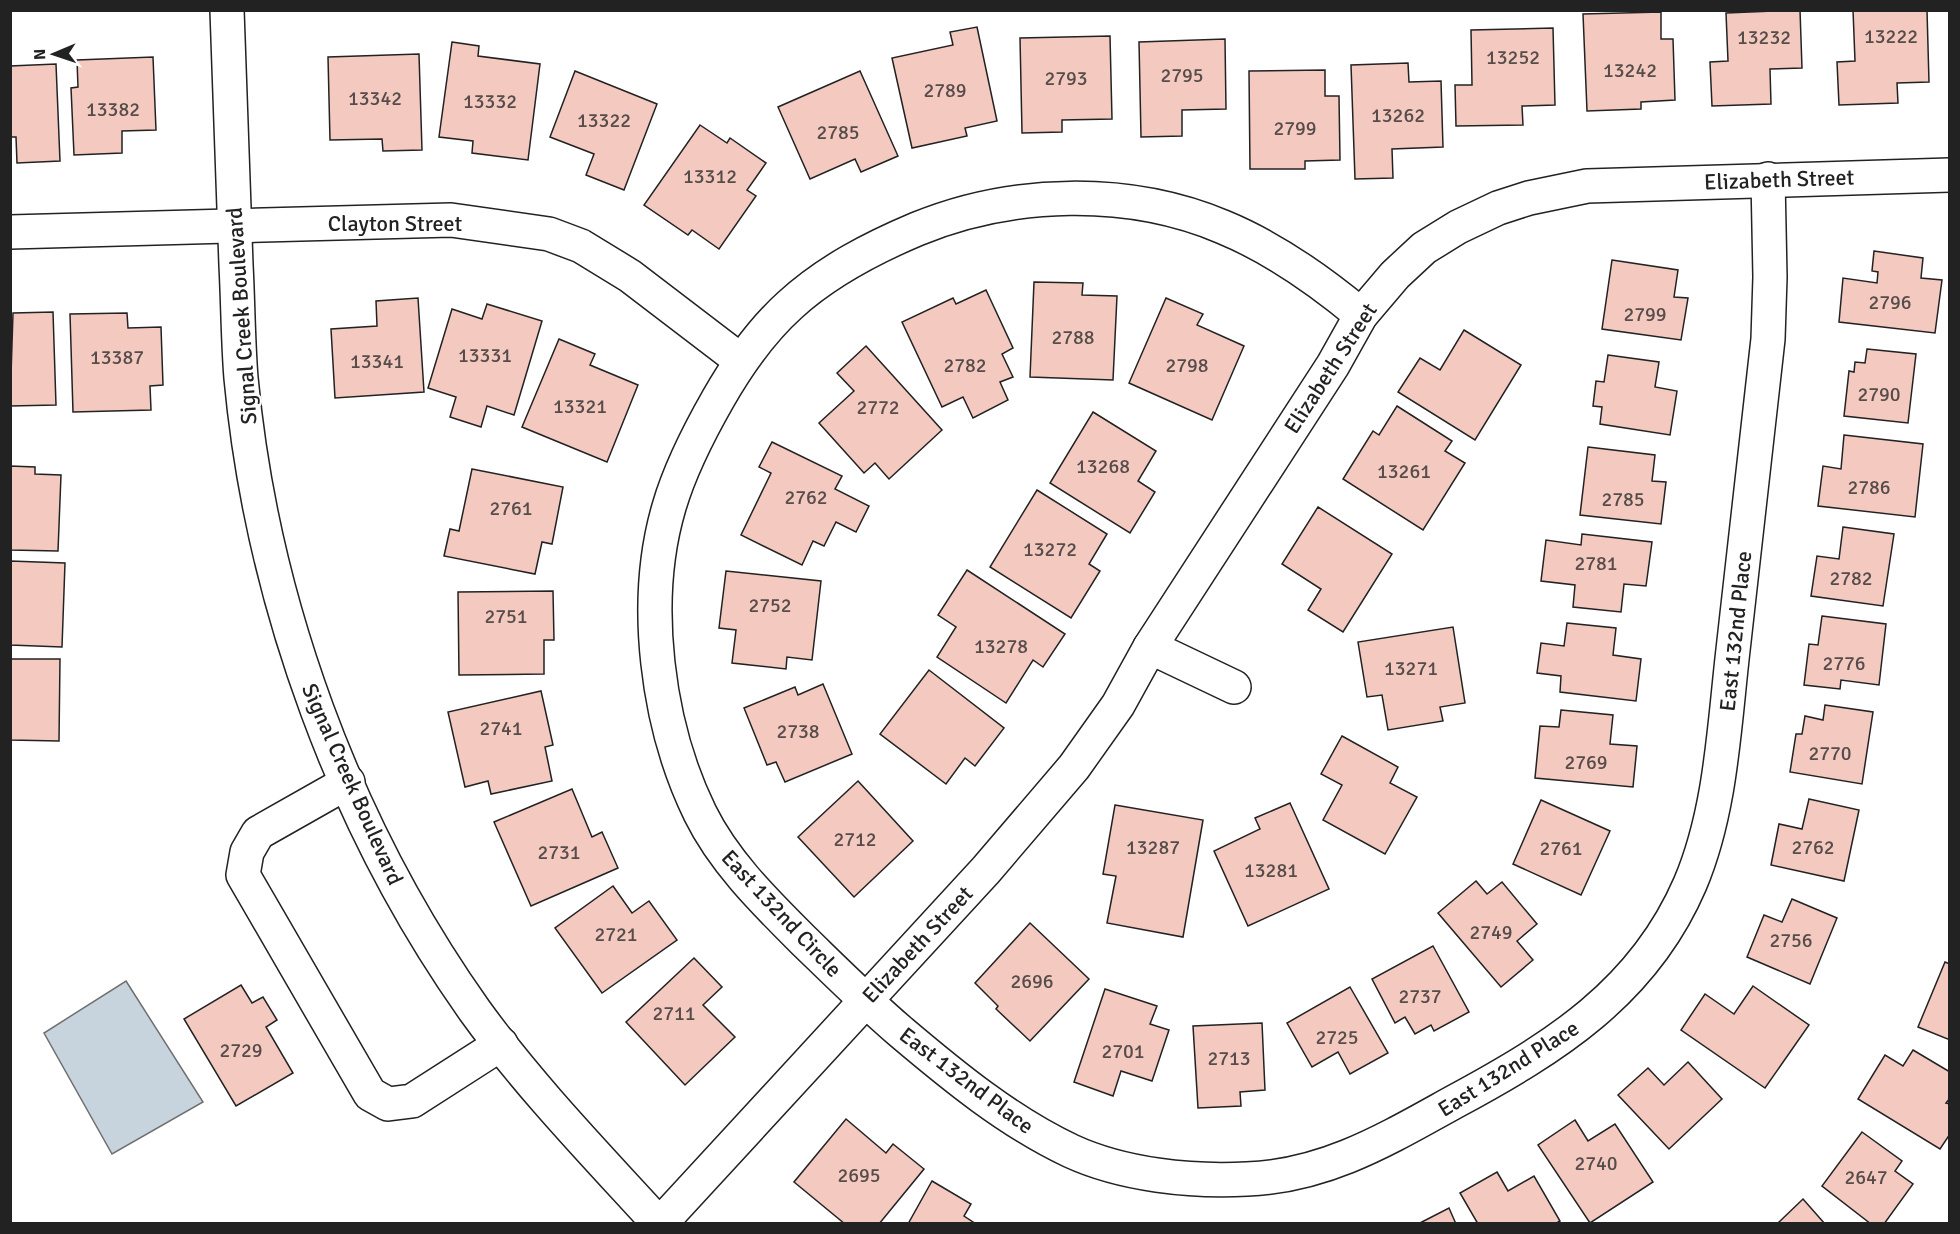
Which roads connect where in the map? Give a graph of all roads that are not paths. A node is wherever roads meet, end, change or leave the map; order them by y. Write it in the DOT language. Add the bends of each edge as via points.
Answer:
graph roads {
  1 [pos="227,10"];
  2 [pos="1950,175"];
  3 [pos="1768,179"];
  4 [pos="235,225"];
  5 [pos="10,232"];
  6 [pos="1361,315"];
  7 [pos="740,360"];
  8 [pos="1150,646"];
  9 [pos="1234,687"];
  10 [pos="348,782"];
  11 [pos="864,1000"];
  12 [pos="501,1044"];
  13 [pos="660,1224"];
  1 -- 4 [label="street, Signal Creek Boulevard"];
  2 -- 3 [label="street, Elizabeth Street"];
  3 -- 6 [label="street, Elizabeth Street" via="1587,186 1498,207 1424,248 1395,274"];
  3 -- 11 [label="street, East 132nd Place" via="1768,339 1718,781 1693,877 1674,916 1625,985 1592,1015 1548,1048 1354,1156 1307,1170 1244,1180 1161,1175 1095,1161 1071,1151 1012,1119"];
  4 -- 5 [label="street, Clayton Street"];
  4 -- 7 [label="street, Clayton Street" via="451,220 549,234 581,246 630,276"];
  4 -- 10 [label="street, Signal Creek Boulevard" via="241,376 259,501 274,571 309,688"];
  6 -- 7 [label="street, East 132nd Circle" via="1274,252 1222,226 1173,210 1109,200 1053,199 997,205 940,220 876,246 795,300"];
  6 -- 8 [label="street, Elizabeth Street"];
  7 -- 11 [label="street, East 132nd Circle" via="693,442 662,535 656,596 659,663 668,728 699,811 729,860 767,904"];
  8 -- 9 [label="street"];
  8 -- 11 [label="street, Elizabeth Street" via="1118,705 1035,815"];
  10 -- 12 [label="street, Signal Creek Boulevard" via="408,907"];
  10 -- 12 [label="street" via="258,833 247,852 243,875 370,1094 388,1104 412,1101"];
  11 -- 13 [label="street, Elizabeth Street"];
  12 -- 13 [label="street, Signal Creek Boulevard" via="552,1107"];
}
